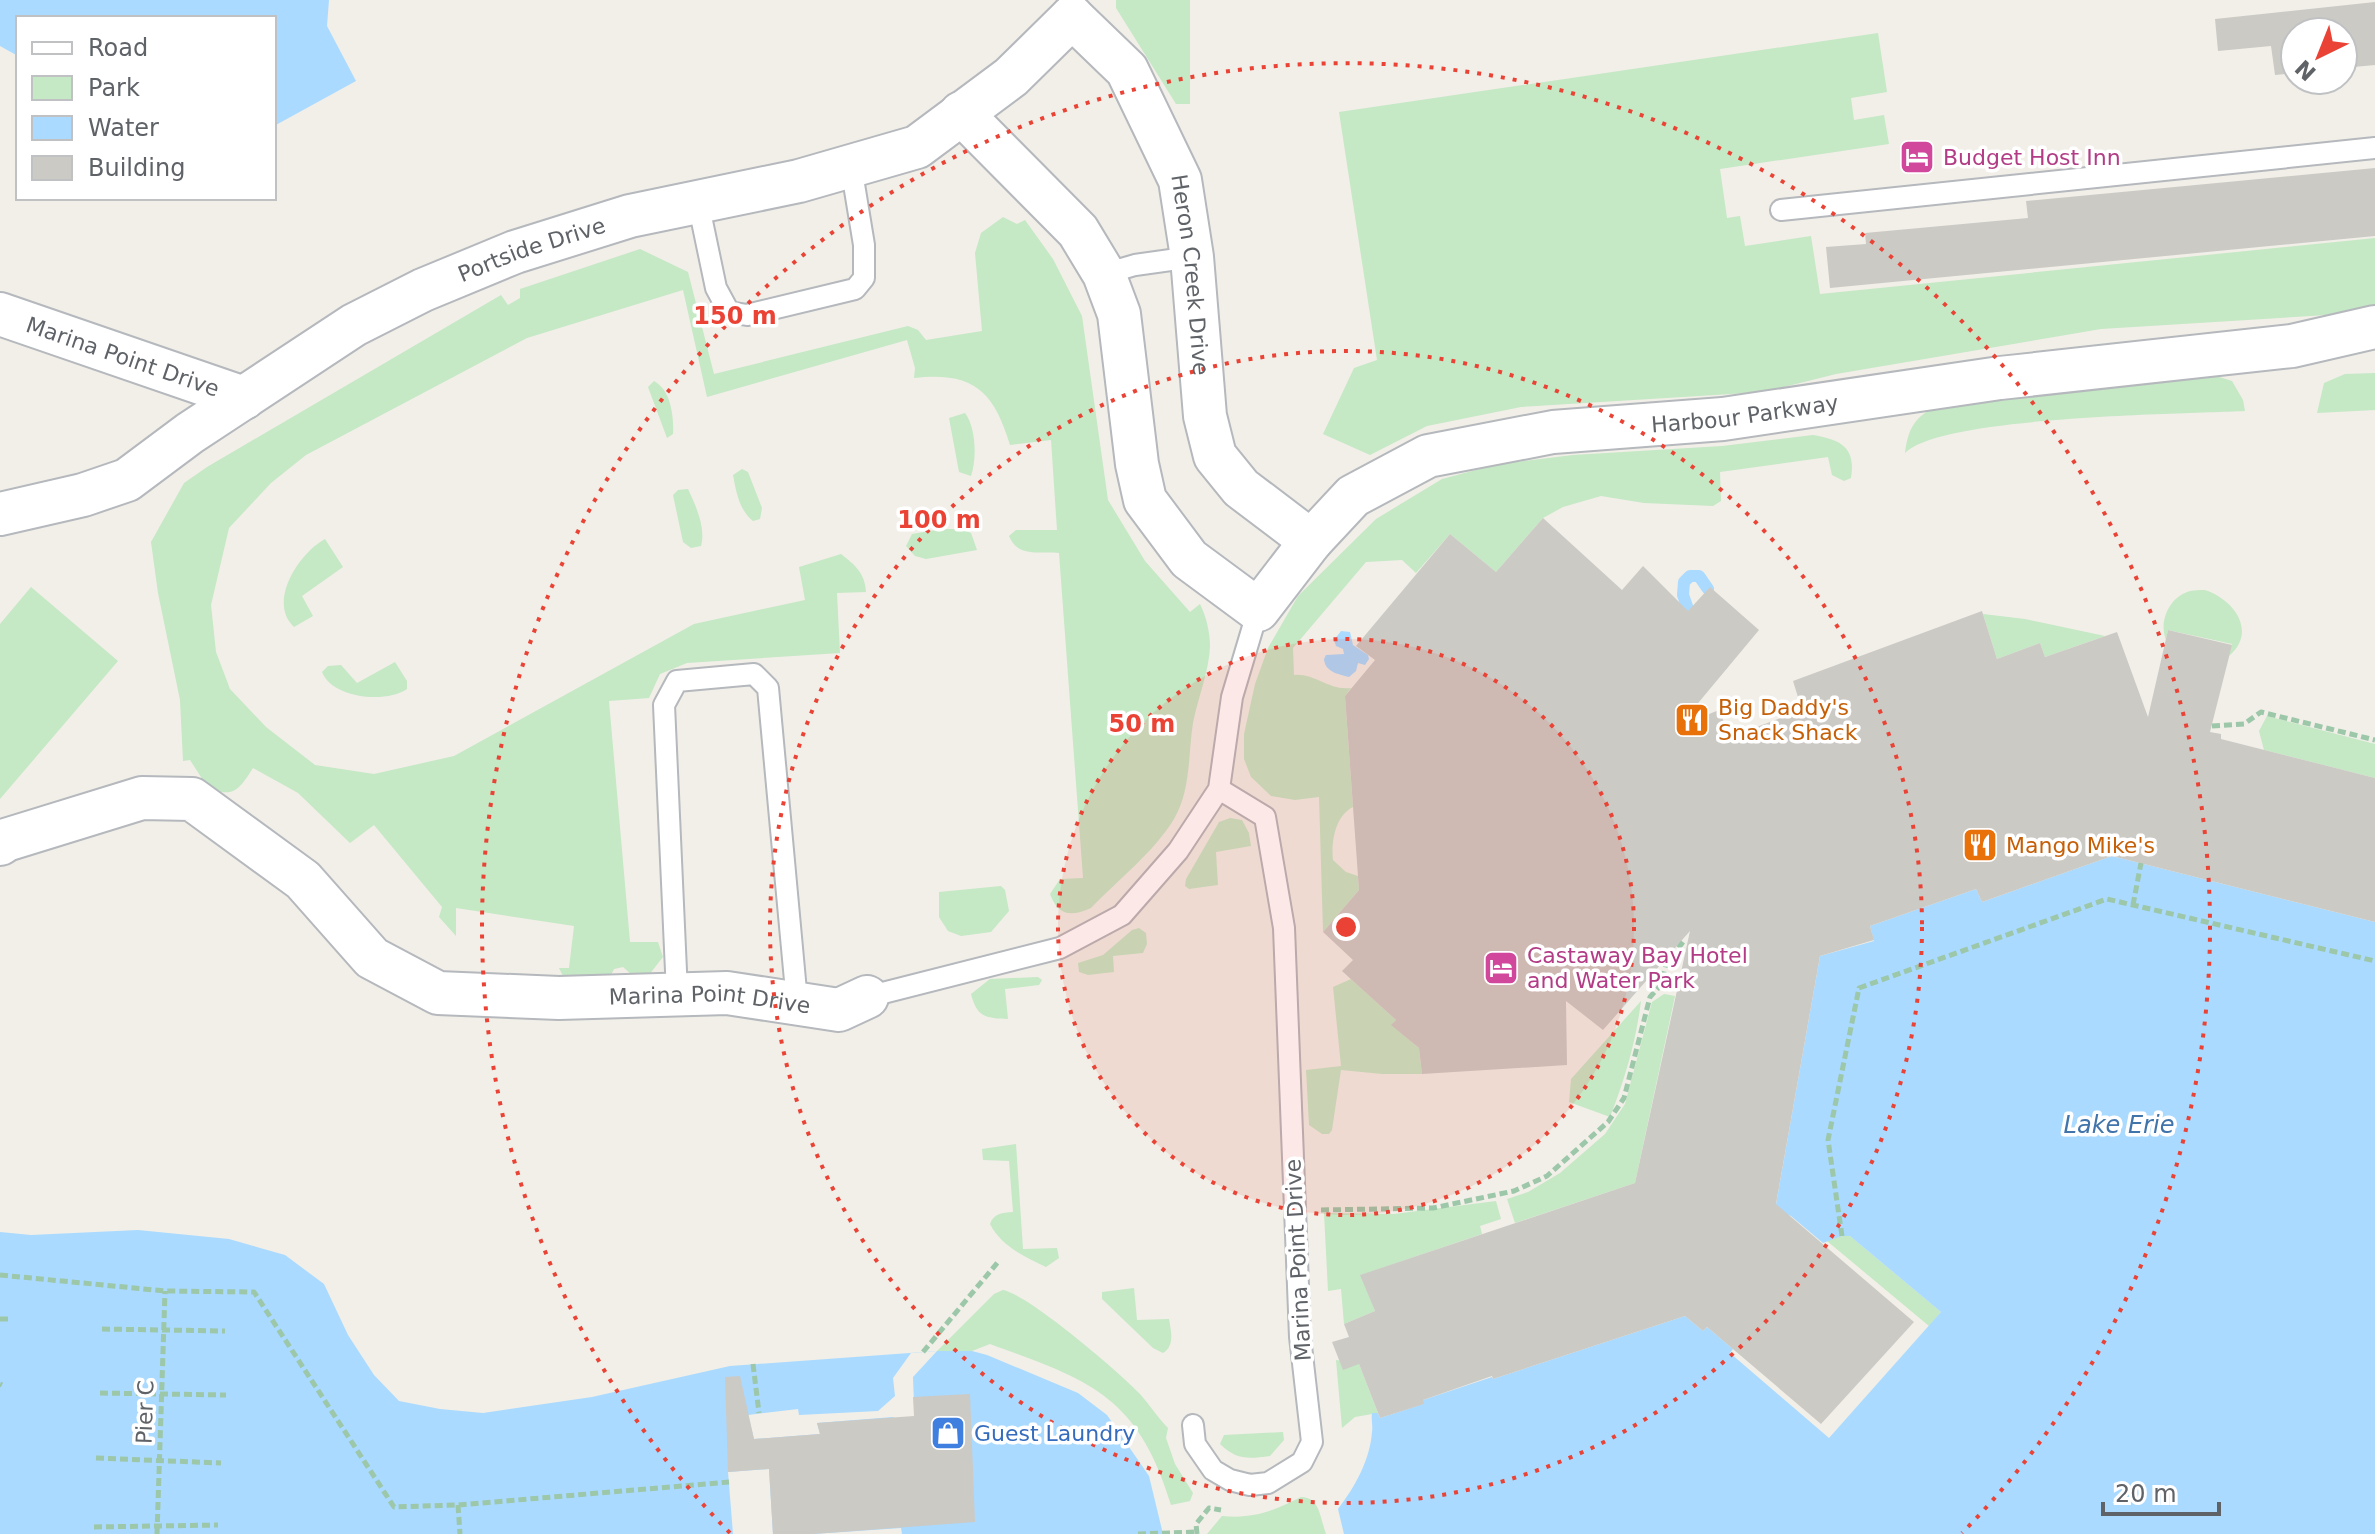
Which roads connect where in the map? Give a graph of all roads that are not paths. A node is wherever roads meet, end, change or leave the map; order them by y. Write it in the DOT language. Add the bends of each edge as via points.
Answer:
graph roads {
  1 [pos="1073,9"];
  2 [pos="961,113"];
  3 [pos="2375,148"];
  4 [pos="851,166"];
  5 [pos="698,202"];
  6 [pos="1781,210"];
  7 [pos="1192,257"];
  8 [pos="1104,274"];
  9 [pos="0,314"];
  10 [pos="2375,327"];
  11 [pos="2292,346"];
  12 [pos="2375,357"];
  13 [pos="244,398"];
  14 [pos="0,514"];
  15 [pos="1311,541"];
  16 [pos="1258,610"];
  17 [pos="1219,789"];
  18 [pos="0,844"];
  19 [pos="677,993"];
  20 [pos="867,997"];
  21 [pos="797,1002"];
  22 [pos="1193,1425"];
  1 -- 2 [label="street, Portside Drive" via="1011,77"];
  1 -- 7 [label="street, Heron Creek Drive" via="1127,70 1180,180"];
  2 -- 4 [label="street, Portside Drive" via="917,147"];
  2 -- 8 [label="street" via="1078,231"];
  3 -- 6 [label="lane"];
  4 -- 5 [label="street, Portside Drive"];
  4 -- 5 [label="lane" via="864,278 855,289 747,315 729,312 716,288"];
  5 -- 13 [label="street, Portside Drive" via="630,216 515,252 423,290 354,325"];
  7 -- 8 [label="lane"];
  7 -- 15 [label="street, Heron Creek Drive" via="1205,416 1215,456 1241,488"];
  8 -- 16 [label="street" via="1119,314 1145,500 1189,559"];
  9 -- 13 [label="street, Marina Point Drive"];
  10 -- 11 [label="street, Harbour Parkway"];
  11 -- 12 [label="street, Harbour Parkway"];
  11 -- 15 [label="street, Harbour Parkway" via="2000,378 1723,419 1553,432 1428,456 1353,496"];
  13 -- 14 [label="street, Portside Drive" via="127,480"];
  15 -- 16 [label="street, Harbour Parkway"];
  16 -- 17 [label="lane, Marina Point Drive" via="1232,697"];
  17 -- 20 [label="lane, Marina Point Drive" via="1178,851 1122,915 1060,948"];
  17 -- 22 [label="lane, Marina Point Drive" via="1265,817 1284,928 1300,1337 1312,1442 1302,1462 1268,1483 1250,1485 1213,1470 1195,1444"];
  18 -- 19 [label="street, Marina Point Drive" via="142,798 192,799 303,880 372,958 438,993 559,998"];
  19 -- 21 [label="street, Marina Point Drive"];
  19 -- 21 [label="lane" via="664,705 677,681 754,674 768,688"];
  20 -- 21 [label="street, Marina Point Drive" via="839,1010"];
}
